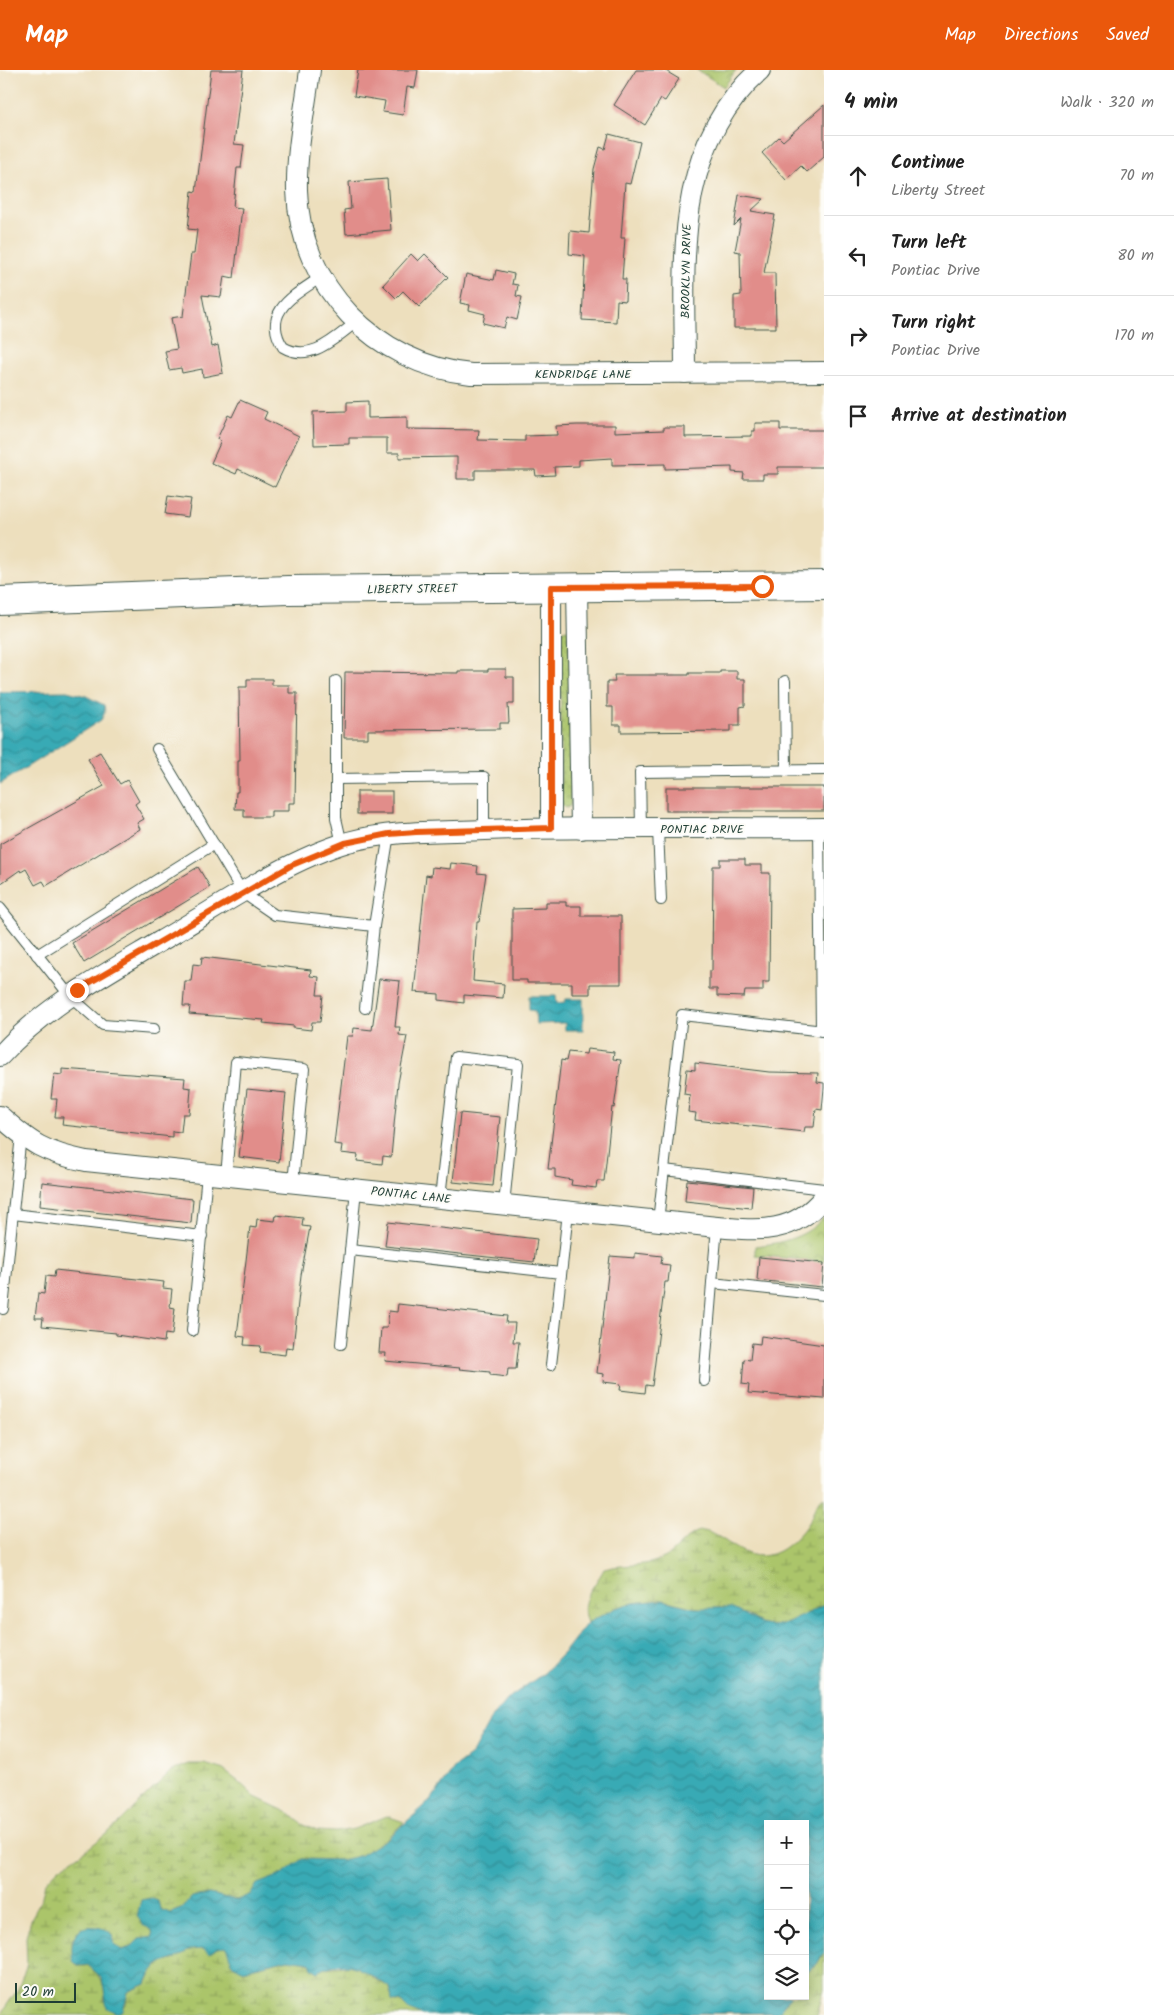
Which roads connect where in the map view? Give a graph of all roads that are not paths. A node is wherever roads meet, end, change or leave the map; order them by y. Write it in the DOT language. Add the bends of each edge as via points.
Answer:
graph roads {
  1 [pos="310,70"];
  2 [pos="760,70"];
  3 [pos="322,277"];
  4 [pos="355,323"];
  5 [pos="824,372"];
  6 [pos="685,373"];
  7 [pos="824,585"];
  8 [pos="564,587"];
  9 [pos="0,600"];
  10 [pos="336,681"];
  11 [pos="785,681"];
  12 [pos="157,749"];
  13 [pos="824,770"];
  14 [pos="786,771"];
  15 [pos="336,780"];
  16 [pos="551,828"];
  17 [pos="822,828"];
  18 [pos="581,829"];
  19 [pos="650,829"];
  20 [pos="484,830"];
  21 [pos="389,834"];
  22 [pos="214,844"];
  23 [pos="342,844"];
  24 [pos="243,893"];
  25 [pos="660,900"];
  26 [pos="0,908"];
  27 [pos="374,926"];
  28 [pos="37,955"];
  29 [pos="70,996"];
  30 [pos="365,1008"];
  31 [pos="154,1029"];
  32 [pos="822,1031"];
  33 [pos="0,1056"];
  34 [pos="0,1116"];
  35 [pos="21,1135"];
  36 [pos="664,1170"];
  37 [pos="217,1174"];
  38 [pos="293,1183"];
  39 [pos="356,1189"];
  40 [pos="824,1190"];
  41 [pos="824,1197"];
  42 [pos="440,1198"];
  43 [pos="504,1205"];
  44 [pos="568,1212"];
  45 [pos="13,1214"];
  46 [pos="658,1221"];
  47 [pos="717,1227"];
  48 [pos="202,1236"];
  49 [pos="350,1250"];
  50 [pos="561,1273"];
  51 [pos="712,1282"];
  52 [pos="824,1295"];
  53 [pos="3,1309"];
  54 [pos="192,1331"];
  55 [pos="341,1344"];
  56 [pos="551,1365"];
  57 [pos="704,1382"];
  1 -- 3 [label="street, KENDRIDGE LANE" via="297,191 304,234"];
  2 -- 6 [label="street, BROOKLYN DRIVE" via="720,120 698,168 690,198 684,244"];
  3 -- 4 [label="street, KENDRIDGE LANE"];
  3 -- 4 [label="lane" via="282,306 276,323 283,346 298,352 317,349"];
  4 -- 6 [label="street, KENDRIDGE LANE" via="407,358 458,373"];
  5 -- 6 [label="street, KENDRIDGE LANE"];
  7 -- 8 [label="street, LIBERTY STREET"];
  8 -- 9 [label="street, LIBERTY STREET" via="288,590"];
  8 -- 16 [label="street"];
  8 -- 18 [label="street"];
  10 -- 15 [label="lane"];
  11 -- 14 [label="lane"];
  12 -- 22 [label="lane"];
  13 -- 14 [label="lane"];
  14 -- 19 [label="lane" via="640,772"];
  15 -- 20 [label="lane" via="484,777"];
  15 -- 23 [label="lane" via="336,818"];
  16 -- 18 [label="street, PONTIAC DRIVE"];
  16 -- 20 [label="street, PONTIAC DRIVE"];
  17 -- 19 [label="street, PONTIAC DRIVE"];
  17 -- 32 [label="lane"];
  18 -- 19 [label="street, PONTIAC DRIVE"];
  19 -- 25 [label="lane"];
  20 -- 21 [label="street, PONTIAC DRIVE"];
  21 -- 23 [label="street, PONTIAC DRIVE"];
  21 -- 27 [label="lane"];
  22 -- 24 [label="lane"];
  22 -- 28 [label="lane"];
  23 -- 24 [label="street, PONTIAC DRIVE" via="292,865"];
  24 -- 27 [label="lane" via="275,915"];
  24 -- 29 [label="street, PONTIAC DRIVE"];
  26 -- 28 [label="lane"];
  27 -- 30 [label="lane"];
  28 -- 29 [label="lane"];
  29 -- 31 [label="lane" via="104,1025"];
  29 -- 33 [label="street, PONTIAC DRIVE"];
  32 -- 36 [label="lane" via="682,1015"];
  34 -- 35 [label="street, PONTIAC LANE"];
  35 -- 37 [label="street, PONTIAC LANE" via="41,1148 69,1158"];
  35 -- 45 [label="lane"];
  36 -- 40 [label="lane"];
  36 -- 46 [label="lane"];
  37 -- 38 [label="street, PONTIAC LANE"];
  37 -- 38 [label="lane" via="236,1062 279,1067 304,1070"];
  37 -- 48 [label="lane"];
  38 -- 39 [label="street, PONTIAC LANE"];
  39 -- 42 [label="street, PONTIAC LANE"];
  39 -- 49 [label="lane"];
  41 -- 47 [label="street, PONTIAC LANE" via="806,1216 782,1226 754,1230"];
  42 -- 43 [label="street, PONTIAC LANE"];
  42 -- 43 [label="lane" via="456,1057 518,1064"];
  43 -- 44 [label="street, PONTIAC LANE"];
  44 -- 46 [label="street, PONTIAC LANE"];
  44 -- 50 [label="lane"];
  45 -- 48 [label="lane"];
  45 -- 53 [label="lane"];
  46 -- 47 [label="street, PONTIAC LANE"];
  47 -- 51 [label="lane"];
  48 -- 54 [label="lane"];
  49 -- 50 [label="lane"];
  49 -- 55 [label="lane"];
  50 -- 56 [label="lane"];
  51 -- 52 [label="lane"];
  51 -- 57 [label="lane"];
}
